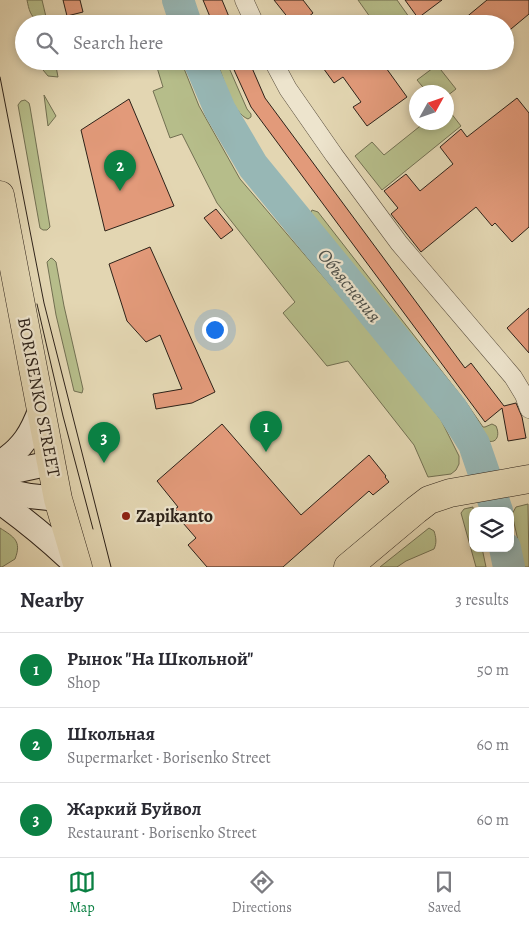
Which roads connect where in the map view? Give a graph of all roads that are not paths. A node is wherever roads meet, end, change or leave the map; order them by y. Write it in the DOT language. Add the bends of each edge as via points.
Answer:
graph roads {
  1 [pos="244,0"];
  2 [pos="251,15"];
  3 [pos="278,70"];
  4 [pos="0,195"];
  5 [pos="41,408"];
  6 [pos="529,409"];
  7 [pos="0,463"];
  8 [pos="52,463"];
  9 [pos="0,474"];
  10 [pos="529,479"];
  11 [pos="0,490"];
  12 [pos="58,499"];
  13 [pos="0,502"];
  14 [pos="78,567"];
  15 [pos="348,567"];
  1 -- 2 [label="street"];
  3 -- 6 [label="street" via="288,89 399,243 513,377"];
  4 -- 5 [label="main road, BORISENKO STREET"];
  5 -- 7 [label="main road" via="34,428 22,445"];
  5 -- 8 [label="main road, BORISENKO STREET"];
  8 -- 9 [label="main road"];
  8 -- 12 [label="main road, BORISENKO STREET"];
  10 -- 15 [label="main road" via="450,493 429,500"];
  11 -- 12 [label="main road"];
  12 -- 14 [label="main road, BORISENKO STREET"];
  13 -- 14 [label="main road"];
}
